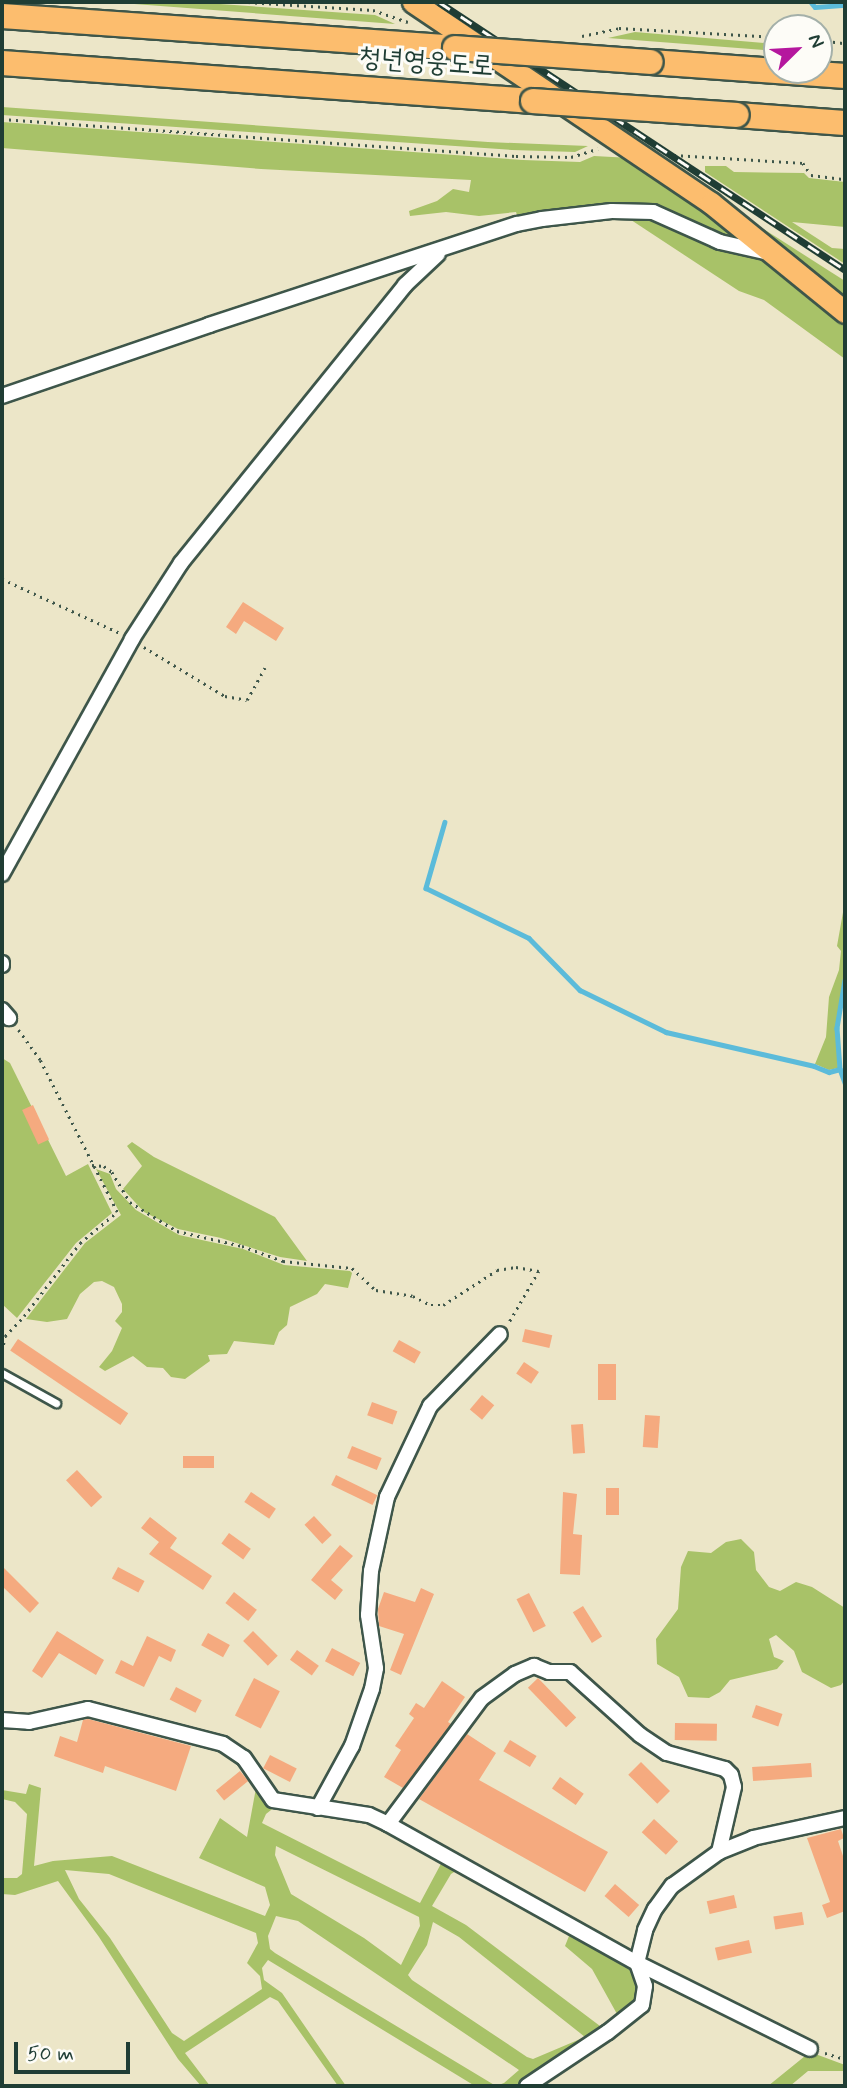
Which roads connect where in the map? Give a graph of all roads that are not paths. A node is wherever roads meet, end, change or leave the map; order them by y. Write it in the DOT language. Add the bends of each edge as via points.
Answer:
graph roads {
  1 [pos="415,12"];
  2 [pos="2,16"];
  3 [pos="2,62"];
  4 [pos="845,76"];
  5 [pos="845,123"];
  6 [pos="444,249"];
  7 [pos="778,255"];
  8 [pos="845,312"];
  9 [pos="2,396"];
  10 [pos="2,874"];
  11 [pos="500,1334"];
  12 [pos="2,1373"];
  13 [pos="56,1403"];
  14 [pos="2,1720"];
  15 [pos="318,1808"];
  16 [pos="845,1818"];
  17 [pos="388,1824"];
  18 [pos="719,1852"];
  19 [pos="637,1963"];
  20 [pos="810,2049"];
  21 [pos="527,2086"];
  1 -- 7 [label="main road" via="638,152"];
  2 -- 4 [label="highway, 청년영웅도로, bridge"];
  3 -- 5 [label="highway, 청년영웅도로, bridge"];
  6 -- 7 [label="street" via="517,224 612,211 653,212 720,242"];
  6 -- 9 [label="street"];
  6 -- 10 [label="street" via="405,285 181,563 132,639"];
  7 -- 8 [label="main road"];
  11 -- 15 [label="street" via="430,1406 387,1497 371,1571 368,1615 376,1668 372,1689 352,1746"];
  12 -- 13 [label="lane"];
  14 -- 15 [label="street" via="29,1722 88,1709 223,1744 244,1758 273,1800"];
  15 -- 17 [label="street" via="369,1815"];
  16 -- 18 [label="street" via="753,1838"];
  17 -- 18 [label="street" via="482,1698 534,1666 570,1672 667,1753 731,1774 734,1787"];
  17 -- 19 [label="street"];
  18 -- 19 [label="street" via="673,1886 654,1909"];
  19 -- 20 [label="street"];
  19 -- 21 [label="street" via="645,1986 642,2005"];
}
